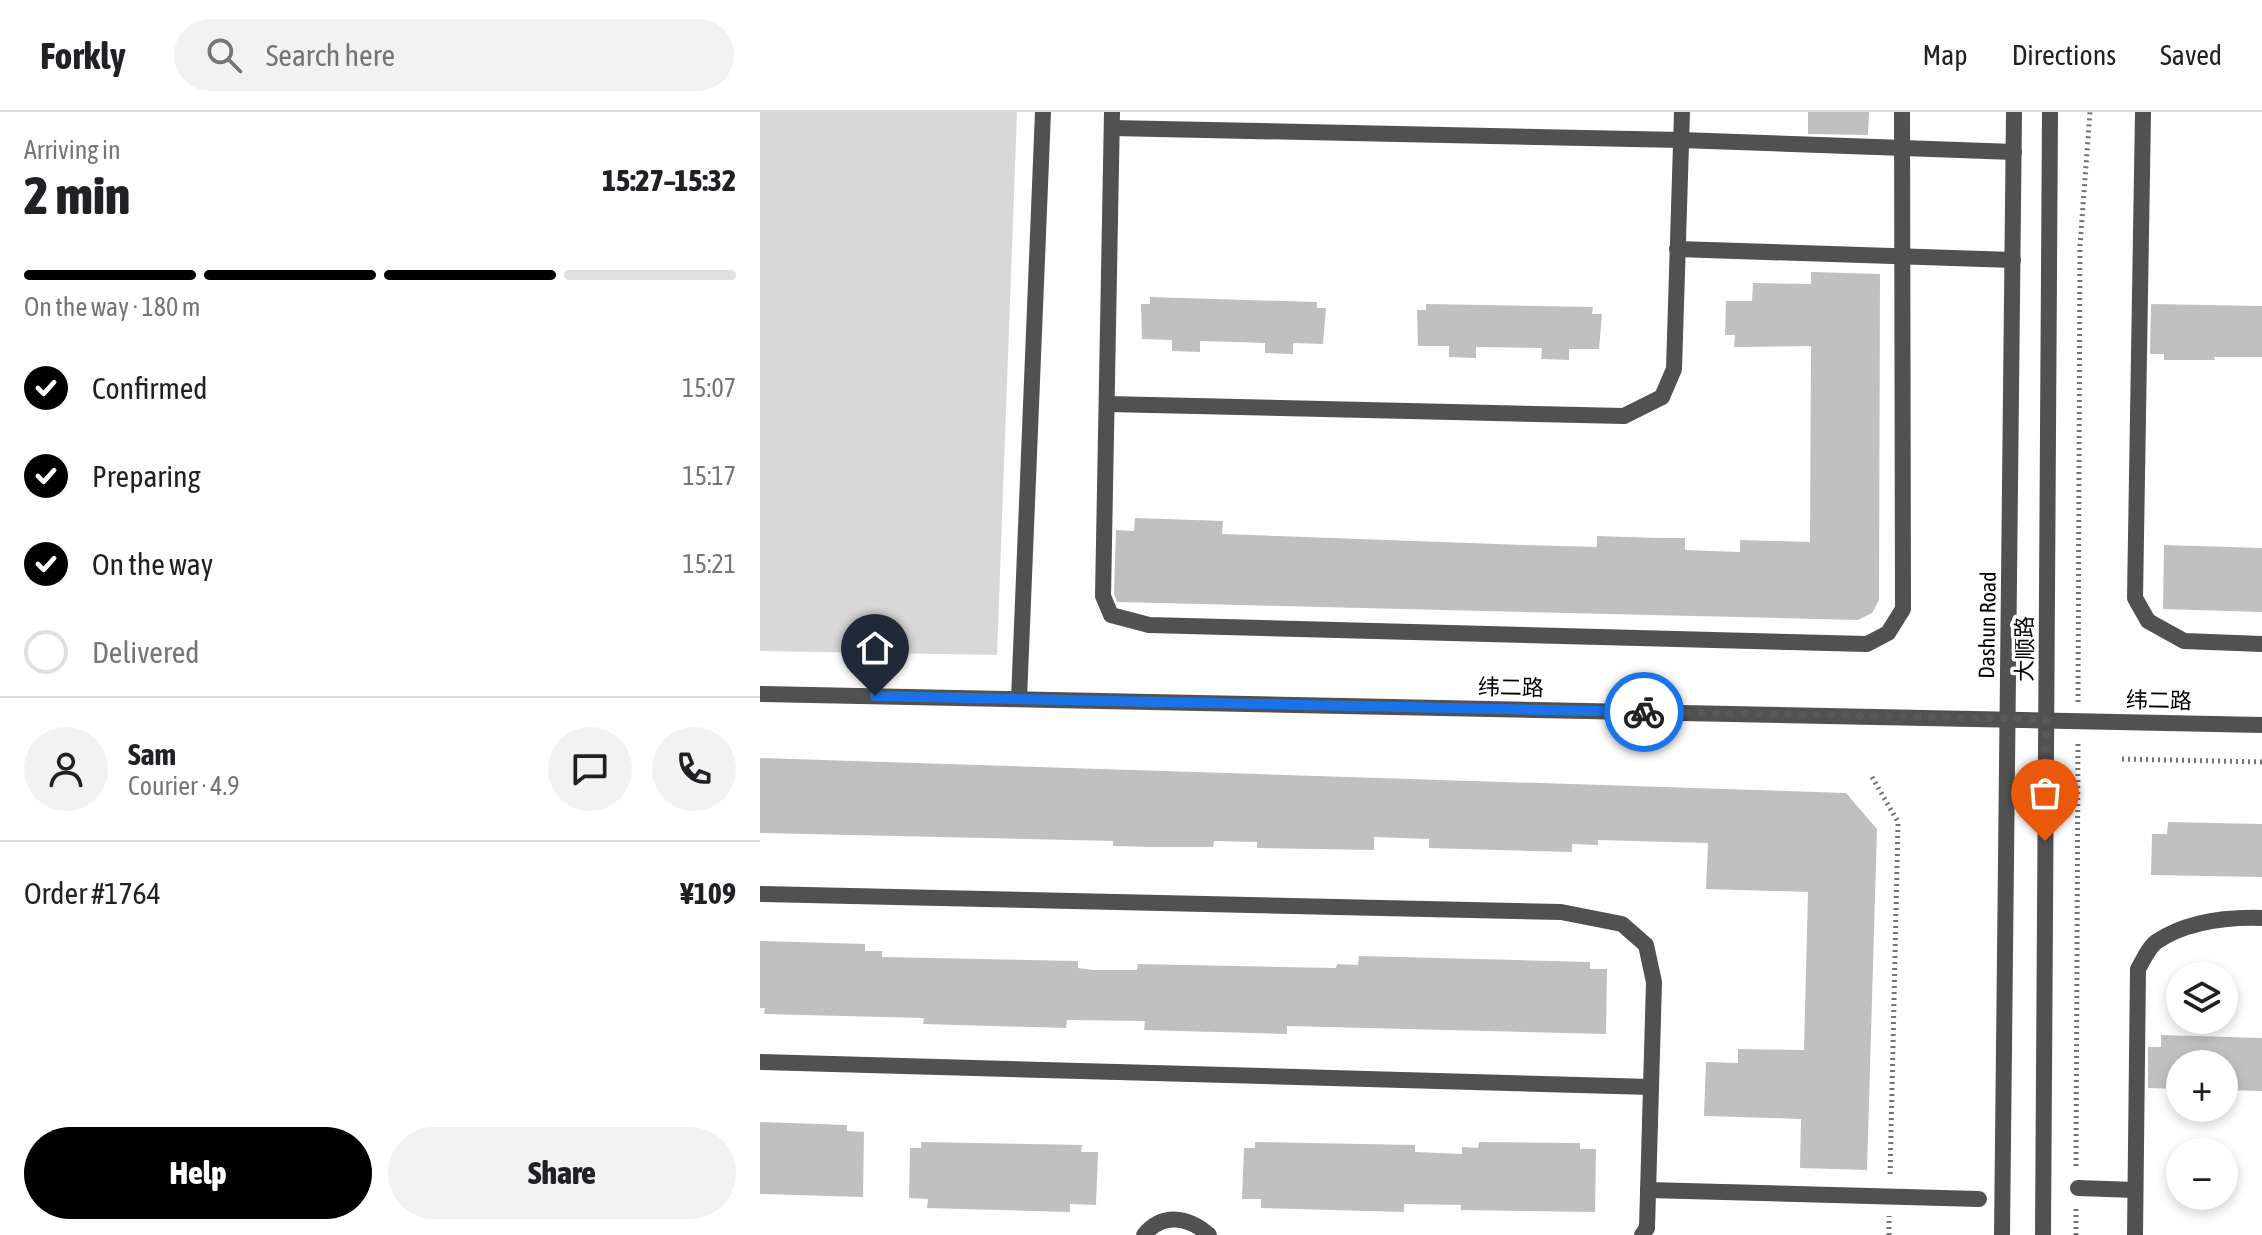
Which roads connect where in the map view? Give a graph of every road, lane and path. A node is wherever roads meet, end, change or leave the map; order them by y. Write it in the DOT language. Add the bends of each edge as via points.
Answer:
graph roads {
  1 [pos="1043,112"];
  2 [pos="1682,112"];
  3 [pos="1902,112"];
  4 [pos="2014,112"];
  5 [pos="2050,112"];
  6 [pos="2090,112"];
  7 [pos="2143,112"];
  8 [pos="1112,120"];
  9 [pos="1681,140"];
  10 [pos="1902,148"];
  11 [pos="2014,152"];
  12 [pos="1677,249"];
  13 [pos="1903,256"];
  14 [pos="2013,260"];
  15 [pos="1107,404"];
  16 [pos="2262,644"];
  17 [pos="760,694"];
  18 [pos="1019,699"];
  19 [pos="2078,709"];
  20 [pos="2046,719"];
  21 [pos="2008,720"];
  22 [pos="2078,725"];
  23 [pos="2262,725"];
  24 [pos="2122,759"];
  25 [pos="2262,762"];
  26 [pos="1872,777"];
  27 [pos="760,894"];
  28 [pos="2262,918"];
  29 [pos="760,1062"];
  30 [pos="1651,1087"];
  31 [pos="1890,1187"];
  32 [pos="2076,1187"];
  33 [pos="1648,1190"];
  34 [pos="2135,1190"];
  35 [pos="1979,1199"];
  36 [pos="1890,1203"];
  37 [pos="1144,1235"];
  38 [pos="1209,1235"];
  39 [pos="1642,1235"];
  40 [pos="1889,1235"];
  41 [pos="2002,1235"];
  42 [pos="2043,1235"];
  43 [pos="2076,1235"];
  44 [pos="2135,1235"];
  1 -- 18 [label="street"];
  2 -- 9 [label="street"];
  3 -- 10 [label="street"];
  4 -- 11 [label="street, Dashun Road"];
  5 -- 20 [label="street, 大顺路"];
  6 -- 19 [label="path" via="2080,246"];
  7 -- 16 [label="street" via="2135,598 2148,621 2184,641"];
  8 -- 9 [label="street"];
  8 -- 15 [label="street"];
  9 -- 10 [label="street"];
  9 -- 12 [label="street"];
  10 -- 11 [label="street"];
  10 -- 13 [label="street"];
  11 -- 14 [label="street, Dashun Road"];
  12 -- 13 [label="street"];
  12 -- 15 [label="street" via="1674,369 1662,397 1624,416"];
  13 -- 14 [label="street"];
  13 -- 15 [label="street" via="1903,609 1888,633 1867,644 1149,625 1111,615 1103,596"];
  14 -- 21 [label="street, Dashun Road"];
  17 -- 18 [label="street, 纬二路"];
  18 -- 21 [label="street, 纬二路"];
  20 -- 21 [label="street, 纬二路"];
  20 -- 23 [label="street, 纬二路"];
  20 -- 42 [label="street, 大顺路"];
  21 -- 41 [label="street, Dashun Road"];
  22 -- 32 [label="path"];
  24 -- 25 [label="path"];
  26 -- 31 [label="path" via="1898,822"];
  27 -- 30 [label="street" via="1561,912 1622,924 1646,945 1654,982"];
  28 -- 34 [label="street" via="2194,925 2153,944 2138,969"];
  29 -- 30 [label="street"];
  30 -- 33 [label="street"];
  32 -- 34 [label="street"];
  32 -- 43 [label="path"];
  33 -- 35 [label="street"];
  33 -- 39 [label="street" via="1647,1228"];
  34 -- 44 [label="street"];
  36 -- 40 [label="path"];
  37 -- 38 [label="street" via="1161,1221 1179,1219"];
}
